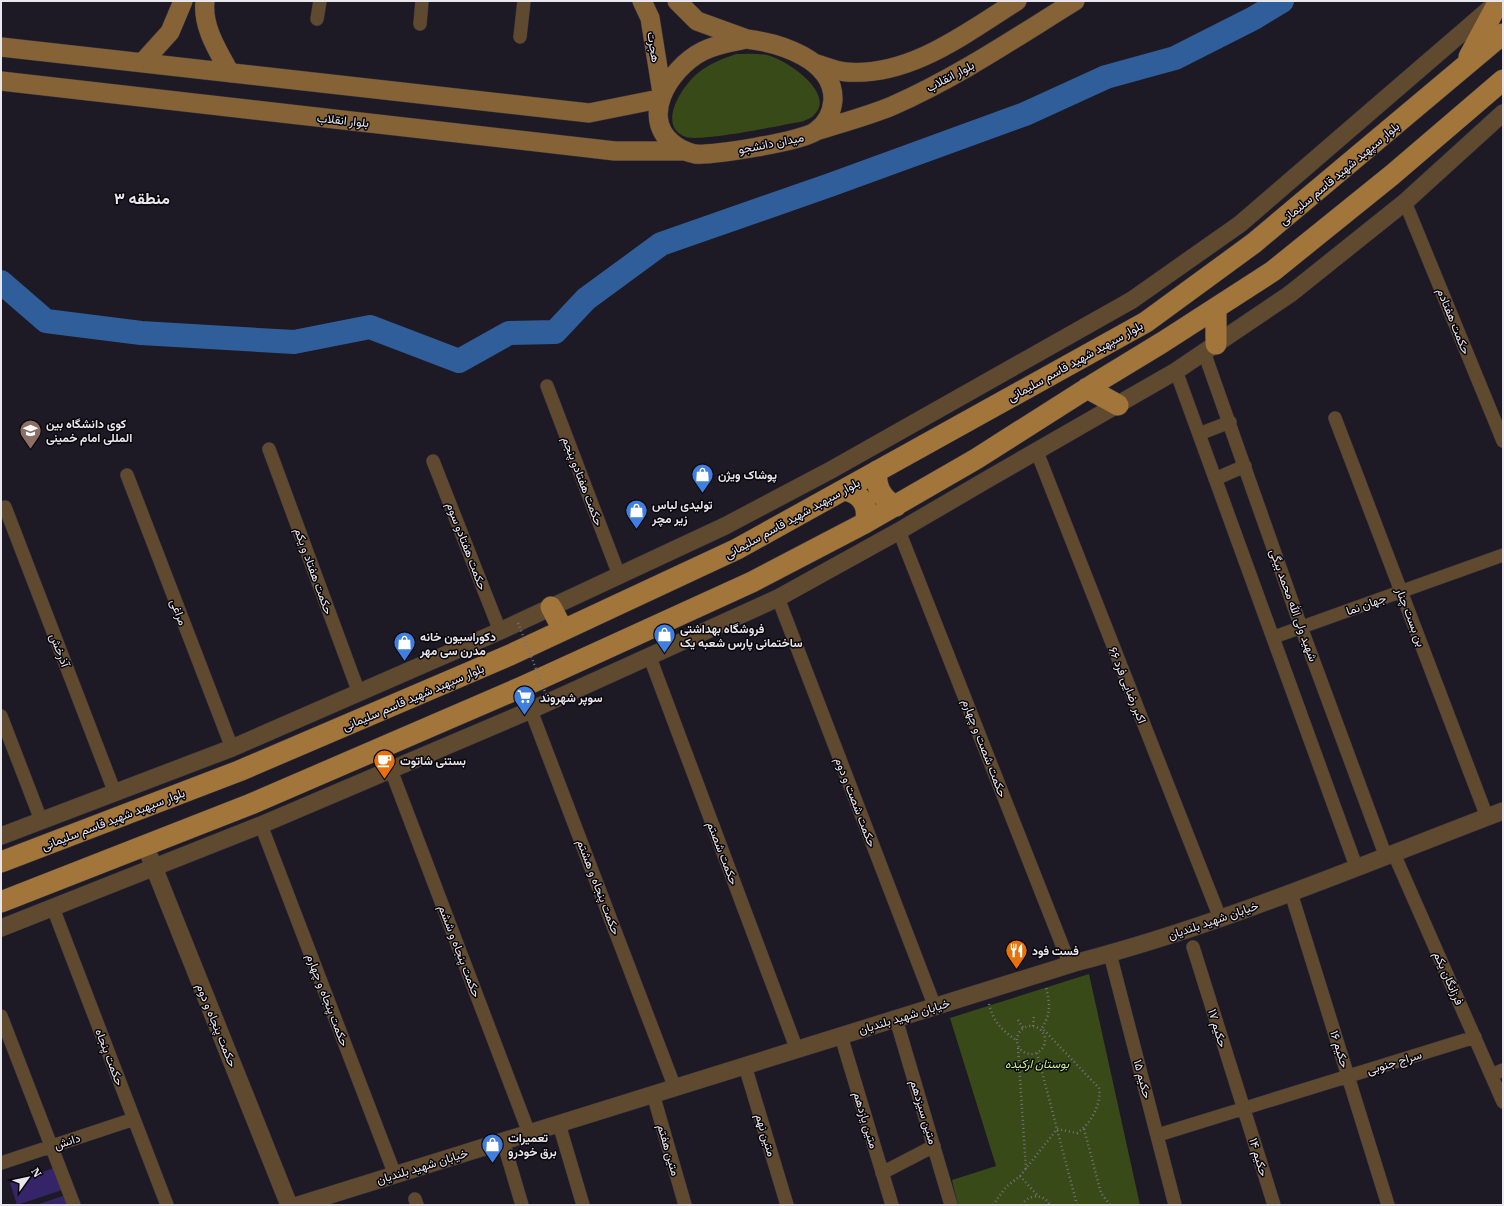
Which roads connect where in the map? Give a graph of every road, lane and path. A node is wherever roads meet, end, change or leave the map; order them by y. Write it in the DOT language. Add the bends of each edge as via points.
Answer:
graph roads {
  1 [pos="320,1"];
  2 [pos="422,1"];
  3 [pos="524,1"];
  4 [pos="642,1"];
  5 [pos="677,1"];
  6 [pos="1018,1"];
  7 [pos="1075,1"];
  8 [pos="1499,1"];
  9 [pos="183,3"];
  10 [pos="205,4"];
  11 [pos="317,19"];
  12 [pos="420,24"];
  13 [pos="1503,34"];
  14 [pos="520,37"];
  15 [pos="747,40"];
  16 [pos="1,47"];
  17 [pos="811,62"];
  18 [pos="142,63"];
  19 [pos="1466,64"];
  20 [pos="230,73"];
  21 [pos="1503,80"];
  22 [pos="1,82"];
  23 [pos="660,96"];
  24 [pos="1503,113"];
  25 [pos="816,131"];
  26 [pos="686,151"];
  27 [pos="1405,202"];
  28 [pos="1216,308"];
  29 [pos="1210,348"];
  30 [pos="1176,371"];
  31 [pos="547,386"];
  32 [pos="1088,388"];
  33 [pos="1118,405"];
  34 [pos="1335,418"];
  35 [pos="1230,422"];
  36 [pos="1199,434"];
  37 [pos="1503,441"];
  38 [pos="269,449"];
  39 [pos="1037,452"];
  40 [pos="433,461"];
  41 [pos="1245,466"];
  42 [pos="877,471"];
  43 [pos="127,475"];
  44 [pos="1216,478"];
  45 [pos="844,490"];
  46 [pos="896,506"];
  47 [pos="5,507"];
  48 [pos="865,523"];
  49 [pos="900,532"];
  50 [pos="1503,555"];
  51 [pos="619,576"];
  52 [pos="1401,591"];
  53 [pos="778,598"];
  54 [pos="551,607"];
  55 [pos="518,623"];
  56 [pos="1301,628"];
  57 [pos="563,630"];
  58 [pos="500,631"];
  59 [pos="1274,637"];
  60 [pos="649,655"];
  61 [pos="522,687"];
  62 [pos="359,693"];
  63 [pos="549,702"];
  64 [pos="531,710"];
  65 [pos="1,716"];
  66 [pos="232,748"];
  67 [pos="391,770"];
  68 [pos="160,776"];
  69 [pos="115,793"];
  70 [pos="168,798"];
  71 [pos="1503,811"];
  72 [pos="1487,817"];
  73 [pos="41,820"];
  74 [pos="261,826"];
  75 [pos="1,836"];
  76 [pos="145,846"];
  77 [pos="1390,856"];
  78 [pos="1,862"];
  79 [pos="155,869"];
  80 [pos="1357,869"];
  81 [pos="1290,893"];
  82 [pos="3,899"];
  83 [pos="53,908"];
  84 [pos="1220,918"];
  85 [pos="1,928"];
  86 [pos="1193,947"];
  87 [pos="1110,954"];
  88 [pos="1070,965"];
  89 [pos="1042,973"];
  90 [pos="985,991"];
  91 [pos="935,1007"];
  92 [pos="1034,1015"];
  93 [pos="1,1016"];
  94 [pos="896,1019"];
  95 [pos="1018,1020"];
  96 [pos="1033,1026"];
  97 [pos="1023,1028"];
  98 [pos="1042,1028"];
  99 [pos="841,1036"];
  100 [pos="1475,1037"];
  101 [pos="1017,1041"];
  102 [pos="1018,1048"];
  103 [pos="797,1050"];
  104 [pos="1037,1053"];
  105 [pos="745,1066"];
  106 [pos="1497,1073"];
  107 [pos="1348,1076"];
  108 [pos="675,1088"];
  109 [pos="653,1094"];
  110 [pos="1503,1102"];
  111 [pos="1244,1109"];
  112 [pos="134,1119"];
  113 [pos="559,1124"];
  114 [pos="1084,1129"];
  115 [pos="1057,1130"];
  116 [pos="529,1133"];
  117 [pos="1158,1136"];
  118 [pos="503,1141"];
  119 [pos="52,1146"];
  120 [pos="934,1146"];
  121 [pos="1,1163"];
  122 [pos="1026,1169"];
  123 [pos="882,1173"];
  124 [pos="395,1175"];
  125 [pos="1020,1176"];
  126 [pos="1038,1196"];
  127 [pos="74,1205"];
  128 [pos="167,1205"];
  129 [pos="289,1205"];
  130 [pos="298,1205"];
  131 [pos="522,1205"];
  132 [pos="583,1205"];
  133 [pos="685,1205"];
  134 [pos="787,1205"];
  135 [pos="892,1205"];
  136 [pos="951,1205"];
  137 [pos="993,1205"];
  138 [pos="1022,1205"];
  139 [pos="1050,1205"];
  140 [pos="1077,1205"];
  141 [pos="1110,1205"];
  142 [pos="1175,1205"];
  143 [pos="1274,1205"];
  144 [pos="1388,1205"];
  1 -- 11 [label="street"];
  2 -- 12 [label="street"];
  3 -- 14 [label="street"];
  4 -- 23 [label="main road, هجرت" via="650,18"];
  5 -- 15 [label="main road" via="698,21"];
  6 -- 17 [label="main road" via="959,38 920,58 880,71 845,72"];
  7 -- 25 [label="main road, بلوار انقلاب" via="974,64 933,86 891,106"];
  8 -- 19 [label="main road"];
  8 -- 51 [label="street" via="1240,224 1132,300 831,470 725,526"];
  9 -- 10 [label="main road" via="193,11"];
  9 -- 18 [label="main road" via="170,32"];
  10 -- 20 [label="main road" via="210,37"];
  13 -- 19 [label="main road, بلوار سپهبد شهید قاسم سلیمانی"];
  15 -- 17 [label="main road, میدان دانشجو" via="770,42 791,49"];
  15 -- 23 [label="main road, میدان دانشجو" via="724,43 703,51 684,64"];
  16 -- 18 [label="main road"];
  17 -- 25 [label="main road, میدان دانشجو" via="826,76 833,95 829,115"];
  18 -- 20 [label="main road"];
  19 -- 42 [label="main road, بلوار سپهبد شهید قاسم سلیمانی" via="1254,243 1146,322"];
  20 -- 23 [label="main road" via="589,113"];
  21 -- 28 [label="main road" via="1392,175 1273,270"];
  22 -- 26 [label="main road, بلوار انقلاب" via="616,151"];
  23 -- 26 [label="main road" via="658,110 663,130 676,146"];
  24 -- 27 [label="street"];
  25 -- 26 [label="main road, میدان دانشجو" via="807,137 752,148 696,154"];
  27 -- 29 [label="street" via="1290,294"];
  27 -- 37 [label="street, حکمت هفتادم"];
  28 -- 29 [label="main road"];
  28 -- 32 [label="main road"];
  29 -- 30 [label="street"];
  29 -- 35 [label="street, شهید ولی الله محمد بیگی"];
  30 -- 33 [label="street"];
  30 -- 36 [label="street"];
  31 -- 51 [label="street, حکمت هفتادو پنجم"];
  32 -- 33 [label="main road"];
  32 -- 46 [label="main road"];
  33 -- 39 [label="street"];
  34 -- 52 [label="street, بن بست چنار"];
  35 -- 36 [label="street"];
  35 -- 41 [label="street, شهید ولی الله محمد بیگی"];
  36 -- 44 [label="street"];
  38 -- 62 [label="street, حکمت هفتاد و یکم"];
  39 -- 49 [label="street" via="988,478"];
  39 -- 84 [label="street, ۶۶ اکبر رضایی فرد"];
  40 -- 58 [label="street, حکمت هفتادو سوم"];
  41 -- 44 [label="street"];
  41 -- 56 [label="street, شهید ولی الله محمد بیگی"];
  42 -- 45 [label="main road, بلوار سپهبد شهید قاسم سلیمانی"];
  42 -- 46 [label="main road" via="880,492"];
  43 -- 66 [label="street, مراغی"];
  44 -- 59 [label="street"];
  45 -- 48 [label="main road" via="855,493 863,501 867,512"];
  45 -- 57 [label="main road, بلوار سپهبد شهید قاسم سلیمانی" via="737,549"];
  46 -- 48 [label="main road"];
  47 -- 69 [label="street, آذرخش"];
  48 -- 61 [label="main road" via="752,582"];
  49 -- 53 [label="street"];
  49 -- 88 [label="street, حکمت شصت و چهارم"];
  50 -- 52 [label="street, جهان نما"];
  51 -- 54 [label="street"];
  52 -- 56 [label="street, جهان نما"];
  52 -- 72 [label="street, بن بست چنار"];
  53 -- 60 [label="street"];
  53 -- 91 [label="street, حکمت شصت و دوم"];
  54 -- 55 [label="street"];
  54 -- 57 [label="main road"];
  55 -- 58 [label="street"];
  55 -- 63 [label="path, bridge"];
  56 -- 59 [label="street, جهان نما"];
  56 -- 77 [label="street, شهید ولی الله محمد بیگی"];
  57 -- 70 [label="main road, بلوار سپهبد شهید قاسم سلیمانی" via="246,768"];
  58 -- 62 [label="street"];
  59 -- 80 [label="street"];
  60 -- 63 [label="street"];
  60 -- 103 [label="street, حکمت شصتم"];
  61 -- 64 [label="street, حکمت پنجاه و هشتم"];
  61 -- 76 [label="main road" via="250,804"];
  62 -- 66 [label="street"];
  63 -- 64 [label="street"];
  64 -- 67 [label="street"];
  64 -- 108 [label="street, حکمت پنجاه و هشتم"];
  65 -- 73 [label="street"];
  66 -- 68 [label="street"];
  67 -- 74 [label="street"];
  67 -- 116 [label="street, حکمت پنجاه و ششم"];
  68 -- 69 [label="street"];
  68 -- 70 [label="street"];
  69 -- 73 [label="street"];
  70 -- 78 [label="main road, بلوار سپهبد شهید قاسم سلیمانی"];
  71 -- 72 [label="street, خیابان شهید بلندیان"];
  72 -- 77 [label="street, خیابان شهید بلندیان"];
  73 -- 75 [label="street"];
  74 -- 79 [label="street"];
  74 -- 124 [label="street, حکمت پنجاه و چهارم"];
  76 -- 79 [label="street, حکمت پنجاه و دوم"];
  76 -- 82 [label="main road"];
  77 -- 80 [label="street, خیابان شهید بلندیان"];
  77 -- 100 [label="street, فرزانگان یکم"];
  79 -- 83 [label="street"];
  79 -- 129 [label="street, حکمت پنجاه و دوم"];
  80 -- 81 [label="street, خیابان شهید بلندیان"];
  81 -- 84 [label="street, خیابان شهید بلندیان"];
  81 -- 107 [label="street, حکیم ۱۶"];
  83 -- 85 [label="street"];
  83 -- 112 [label="street, حکمت پنجاه"];
  84 -- 87 [label="street, خیابان شهید بلندیان"];
  86 -- 111 [label="street, حکیم ۱۷"];
  87 -- 88 [label="street, خیابان شهید بلندیان"];
  87 -- 117 [label="street, حکیم ۱۵"];
  88 -- 89 [label="street, خیابان شهید بلندیان"];
  89 -- 90 [label="street, خیابان شهید بلندیان"];
  89 -- 98 [label="path" via="1050,1005 1048,1017"];
  90 -- 91 [label="street, خیابان شهید بلندیان"];
  90 -- 101 [label="path" via="993,1019 1003,1031"];
  91 -- 94 [label="street, خیابان شهید بلندیان"];
  92 -- 96 [label="path"];
  93 -- 119 [label="street"];
  94 -- 99 [label="street, خیابان شهید بلندیان"];
  94 -- 120 [label="street, متین سیزدهم"];
  95 -- 97 [label="path"];
  96 -- 97 [label="path"];
  96 -- 98 [label="path"];
  97 -- 101 [label="path" via="1018,1034"];
  98 -- 104 [label="path" via="1046,1035 1046,1043"];
  98 -- 114 [label="path" via="1099,1088 1101,1095 1098,1104"];
  99 -- 103 [label="street, خیابان شهید بلندیان"];
  99 -- 123 [label="street, متین یازدهم"];
  100 -- 106 [label="street, فرزانگان یکم"];
  100 -- 107 [label="street, سراج جنوبی"];
  101 -- 102 [label="path"];
  102 -- 104 [label="path" via="1024,1053"];
  102 -- 122 [label="path"];
  103 -- 105 [label="street, خیابان شهید بلندیان"];
  104 -- 115 [label="path"];
  105 -- 108 [label="street, خیابان شهید بلندیان"];
  105 -- 134 [label="street, متین نهم"];
  106 -- 110 [label="street, فرزانگان یکم"];
  107 -- 111 [label="street, سراج جنوبی"];
  107 -- 144 [label="street, حکیم ۱۶"];
  108 -- 109 [label="street, خیابان شهید بلندیان"];
  109 -- 113 [label="street, خیابان شهید بلندیان"];
  109 -- 133 [label="street, متین هفتم"];
  111 -- 117 [label="street, سراج جنوبی"];
  111 -- 143 [label="street, حکیم ۱۴"];
  112 -- 119 [label="street, دانش"];
  112 -- 128 [label="street, حکمت پنجاه"];
  113 -- 116 [label="street, خیابان شهید بلندیان"];
  113 -- 132 [label="street"];
  114 -- 115 [label="path" via="1077,1133"];
  114 -- 141 [label="path" via="1101,1193"];
  115 -- 122 [label="path"];
  115 -- 140 [label="path"];
  116 -- 118 [label="street, خیابان شهید بلندیان"];
  117 -- 142 [label="street, حکیم ۱۵"];
  118 -- 124 [label="street, خیابان شهید بلندیان"];
  118 -- 131 [label="street"];
  119 -- 121 [label="street, دانش"];
  119 -- 127 [label="street"];
  120 -- 123 [label="street"];
  120 -- 136 [label="street, متین سیزدهم"];
  122 -- 125 [label="path"];
  123 -- 135 [label="street, متین یازدهم"];
  124 -- 130 [label="street, خیابان شهید بلندیان"];
  125 -- 126 [label="path"];
  125 -- 137 [label="path" via="1006,1188"];
  126 -- 138 [label="path" via="1028,1198"];
  126 -- 139 [label="path" via="1047,1200"];
}
